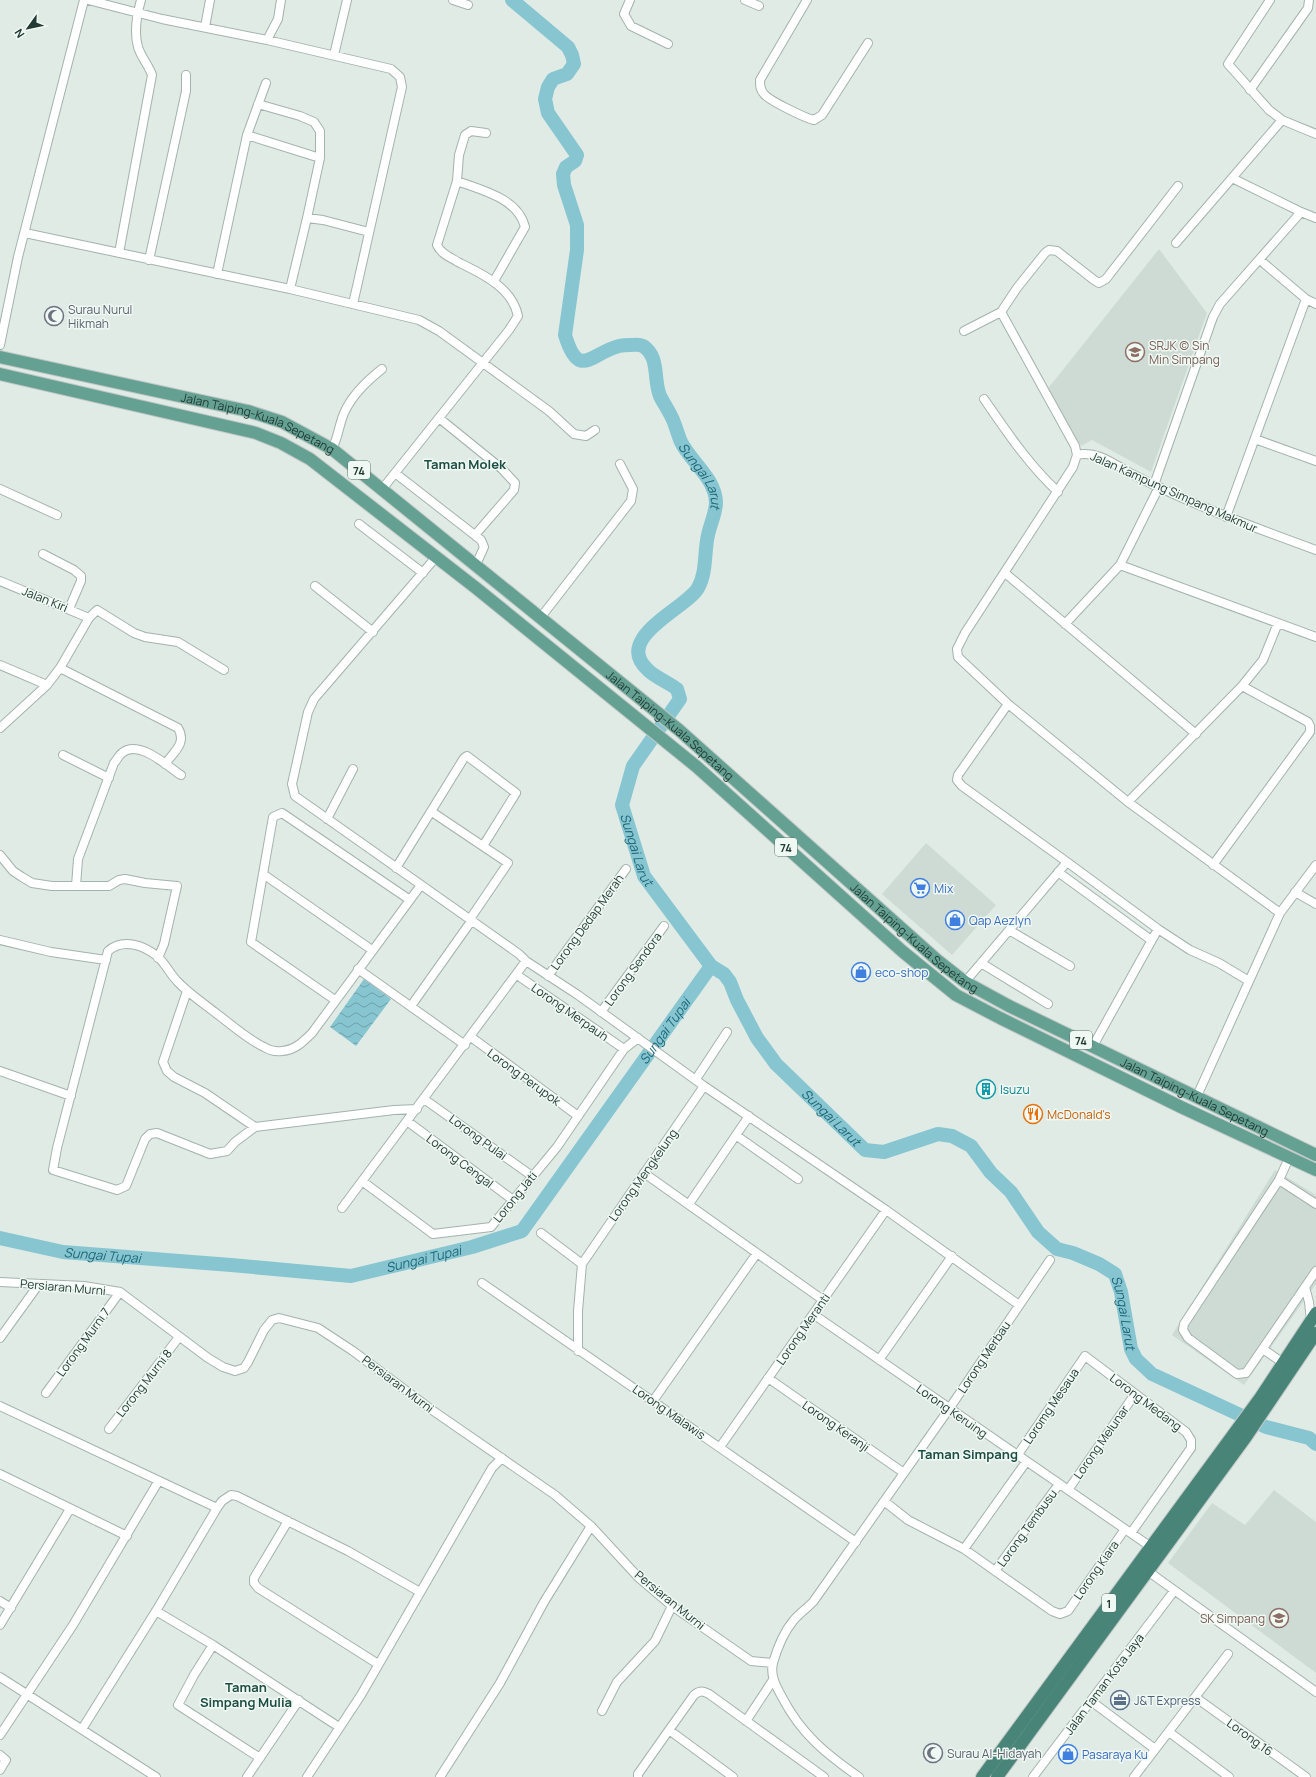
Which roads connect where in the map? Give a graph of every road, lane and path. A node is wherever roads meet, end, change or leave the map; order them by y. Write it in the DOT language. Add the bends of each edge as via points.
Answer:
graph roads {
  1 [pos="84,0"];
  2 [pos="88,0"];
  3 [pos="141,0"];
  4 [pos="210,0"];
  5 [pos="281,0"];
  6 [pos="347,0"];
  7 [pos="453,0"];
  8 [pos="630,0"];
  9 [pos="745,0"];
  10 [pos="808,0"];
  11 [pos="1270,0"];
  12 [pos="1309,0"];
  13 [pos="468,5"];
  14 [pos="759,6"];
  15 [pos="138,12"];
  16 [pos="205,27"];
  17 [pos="267,40"];
  18 [pos="868,43"];
  19 [pos="668,44"];
  20 [pos="334,55"];
  21 [pos="186,74"];
  22 [pos="266,82"];
  23 [pos="1250,90"];
  24 [pos="258,104"];
  25 [pos="1282,120"];
  26 [pos="486,133"];
  27 [pos="247,134"];
  28 [pos="1316,134"];
  29 [pos="320,158"];
  30 [pos="1232,178"];
  31 [pos="457,181"];
  32 [pos="1178,186"];
  33 [pos="1301,212"];
  34 [pos="308,218"];
  35 [pos="1316,218"];
  36 [pos="369,232"];
  37 [pos="25,233"];
  38 [pos="1176,243"];
  39 [pos="118,253"];
  40 [pos="149,260"];
  41 [pos="1260,260"];
  42 [pos="217,274"];
  43 [pos="494,281"];
  44 [pos="290,289"];
  45 [pos="1306,299"];
  46 [pos="353,304"];
  47 [pos="1316,304"];
  48 [pos="1001,312"];
  49 [pos="964,331"];
  50 [pos="0,345"];
  51 [pos="0,357"];
  52 [pos="482,363"];
  53 [pos="382,369"];
  54 [pos="0,374"];
  55 [pos="984,398"];
  56 [pos="439,418"];
  57 [pos="595,430"];
  58 [pos="1256,439"];
  59 [pos="332,448"];
  60 [pos="1077,455"];
  61 [pos="1316,461"];
  62 [pos="620,464"];
  63 [pos="395,473"];
  64 [pos="1156,486"];
  65 [pos="383,488"];
  66 [pos="0,489"];
  67 [pos="1058,492"];
  68 [pos="57,515"];
  69 [pos="1226,517"];
  70 [pos="359,524"];
  71 [pos="475,535"];
  72 [pos="1316,550"];
  73 [pos="44,554"];
  74 [pos="437,556"];
  75 [pos="476,565"];
  76 [pos="1120,565"];
  77 [pos="423,573"];
  78 [pos="1005,573"];
  79 [pos="0,581"];
  80 [pos="315,586"];
  81 [pos="69,609"];
  82 [pos="540,617"];
  83 [pos="89,618"];
  84 [pos="1278,623"];
  85 [pos="1065,624"];
  86 [pos="373,632"];
  87 [pos="1316,637"];
  88 [pos="0,665"];
  89 [pos="60,668"];
  90 [pos="224,670"];
  91 [pos="47,685"];
  92 [pos="1242,686"];
  93 [pos="1008,704"];
  94 [pos="0,728"];
  95 [pos="1196,734"];
  96 [pos="63,755"];
  97 [pos="165,764"];
  98 [pos="353,769"];
  99 [pos="181,775"];
  100 [pos="109,778"];
  101 [pos="1128,802"];
  102 [pos="432,812"];
  103 [pos="327,819"];
  104 [pos="483,846"];
  105 [pos="0,855"];
  106 [pos="1067,862"];
  107 [pos="1213,865"];
  108 [pos="1316,865"];
  109 [pos="396,868"];
  110 [pos="626,869"];
  111 [pos="1058,872"];
  112 [pos="263,874"];
  113 [pos="421,885"];
  114 [pos="76,886"];
  115 [pos="1296,892"];
  116 [pos="410,900"];
  117 [pos="1316,904"];
  118 [pos="1280,913"];
  119 [pos="471,920"];
  120 [pos="664,926"];
  121 [pos="1158,929"];
  122 [pos="1009,930"];
  123 [pos="0,940"];
  124 [pos="1151,940"];
  125 [pos="372,950"];
  126 [pos="158,958"];
  127 [pos="106,960"];
  128 [pos="526,961"];
  129 [pos="982,963"];
  130 [pos="1070,966"];
  131 [pos="358,968"];
  132 [pos="516,975"];
  133 [pos="548,976"];
  134 [pos="1249,981"];
  135 [pos="965,982"];
  136 [pos="187,991"];
  137 [pos="335,1000"];
  138 [pos="1048,1004"];
  139 [pos="411,1006"];
  140 [pos="601,1012"];
  141 [pos="727,1032"];
  142 [pos="471,1037"];
  143 [pos="638,1038"];
  144 [pos="465,1045"];
  145 [pos="1093,1046"];
  146 [pos="624,1049"];
  147 [pos="0,1071"];
  148 [pos="696,1079"];
  149 [pos="704,1086"];
  150 [pos="71,1096"];
  151 [pos="1197,1096"];
  152 [pos="424,1099"];
  153 [pos="417,1109"];
  154 [pos="578,1116"];
  155 [pos="749,1116"];
  156 [pos="408,1121"];
  157 [pos="255,1127"];
  158 [pos="736,1136"];
  159 [pos="1316,1155"];
  160 [pos="1289,1158"];
  161 [pos="1316,1170"];
  162 [pos="644,1173"];
  163 [pos="532,1176"];
  164 [pos="798,1179"];
  165 [pos="1279,1180"];
  166 [pos="362,1181"];
  167 [pos="513,1200"];
  168 [pos="689,1204"];
  169 [pos="1316,1204"];
  170 [pos="342,1208"];
  171 [pos="886,1210"];
  172 [pos="541,1234"];
  173 [pos="757,1253"];
  174 [pos="952,1256"];
  175 [pos="1050,1260"];
  176 [pos="582,1264"];
  177 [pos="1316,1271"];
  178 [pos="0,1282"];
  179 [pos="482,1283"];
  180 [pos="39,1284"];
  181 [pos="1305,1287"];
  182 [pos="120,1292"];
  183 [pos="823,1300"];
  184 [pos="1019,1305"];
  185 [pos="813,1314"];
  186 [pos="1313,1317"];
  187 [pos="1316,1334"];
  188 [pos="179,1337"];
  189 [pos="0,1338"];
  190 [pos="1263,1349"];
  191 [pos="578,1351"];
  192 [pos="1086,1356"];
  193 [pos="879,1360"];
  194 [pos="1283,1363"];
  195 [pos="768,1378"];
  196 [pos="46,1393"];
  197 [pos="1135,1394"];
  198 [pos="653,1401"];
  199 [pos="1264,1402"];
  200 [pos="0,1406"];
  201 [pos="949,1409"];
  202 [pos="109,1429"];
  203 [pos="720,1447"];
  204 [pos="1017,1456"];
  205 [pos="502,1458"];
  206 [pos="1026,1462"];
  207 [pos="904,1473"];
  208 [pos="0,1474"];
  209 [pos="158,1482"];
  210 [pos="1059,1484"];
  211 [pos="1068,1490"];
  212 [pos="884,1501"];
  213 [pos="70,1508"];
  214 [pos="217,1508"];
  215 [pos="288,1521"];
  216 [pos="591,1526"];
  217 [pos="1128,1531"];
  218 [pos="127,1536"];
  219 [pos="856,1542"];
  220 [pos="1151,1547"];
  221 [pos="964,1549"];
  222 [pos="995,1571"];
  223 [pos="1149,1572"];
  224 [pos="1174,1591"];
  225 [pos="420,1592"];
  226 [pos="0,1601"];
  227 [pos="672,1606"];
  228 [pos="11,1608"];
  229 [pos="156,1611"];
  230 [pos="0,1625"];
  231 [pos="213,1645"];
  232 [pos="1228,1654"];
  233 [pos="773,1663"];
  234 [pos="378,1664"];
  235 [pos="0,1678"];
  236 [pos="773,1680"];
  237 [pos="1316,1692"];
  238 [pos="26,1695"];
  239 [pos="1195,1697"];
  240 [pos="299,1700"];
  241 [pos="1091,1701"];
  242 [pos="602,1711"];
  243 [pos="746,1721"];
  244 [pos="339,1727"];
  245 [pos="82,1729"];
  246 [pos="669,1730"];
  247 [pos="1169,1732"];
  248 [pos="0,1735"];
  249 [pos="1155,1749"];
  250 [pos="0,1755"];
  251 [pos="260,1758"];
  252 [pos="0,1770"];
  253 [pos="1001,1775"];
  254 [pos="156,1777"];
  255 [pos="247,1777"];
  256 [pos="307,1777"];
  257 [pos="440,1777"];
  258 [pos="638,1777"];
  259 [pos="732,1777"];
  260 [pos="824,1777"];
  261 [pos="860,1777"];
  262 [pos="982,1777"];
  263 [pos="1033,1777"];
  264 [pos="1134,1777"];
  265 [pos="1229,1777"];
  266 [pos="1306,1777"];
  1 -- 37 [label="street"];
  2 -- 15 [label="street"];
  3 -- 15 [label="street"];
  4 -- 16 [label="street"];
  5 -- 17 [label="street" via="278,19"];
  6 -- 20 [label="street"];
  7 -- 13 [label="street"];
  8 -- 19 [label="street" via="624,14 630,26"];
  9 -- 14 [label="street"];
  10 -- 18 [label="street" via="760,80 760,88 764,95 814,120 822,115"];
  11 -- 23 [label="street" via="1228,62 1228,66"];
  12 -- 23 [label="street" via="1308,8"];
  15 -- 16 [label="street"];
  15 -- 39 [label="street" via="138,47 152,75"];
  16 -- 17 [label="street"];
  17 -- 20 [label="street"];
  20 -- 36 [label="street" via="391,69 400,77 402,87"];
  21 -- 40 [label="street" via="186,91"];
  22 -- 24 [label="street"];
  23 -- 25 [label="street"];
  24 -- 27 [label="street"];
  24 -- 29 [label="street" via="314,122 320,131"];
  25 -- 28 [label="street"];
  25 -- 30 [label="street"];
  26 -- 31 [label="street" via="471,131 464,135"];
  27 -- 29 [label="street"];
  27 -- 42 [label="street"];
  29 -- 34 [label="street"];
  30 -- 33 [label="street"];
  30 -- 38 [label="street"];
  31 -- 43 [label="street" via="437,245 446,255"];
  31 -- 43 [label="street" via="490,193 512,205 523,217 525,227"];
  32 -- 48 [label="street" via="1106,279 1099,283 1057,251 1049,250 1044,253"];
  33 -- 35 [label="street"];
  33 -- 41 [label="street"];
  34 -- 36 [label="street"];
  34 -- 44 [label="street"];
  36 -- 46 [label="street"];
  37 -- 39 [label="street"];
  37 -- 50 [label="street"];
  39 -- 40 [label="street"];
  40 -- 42 [label="street"];
  41 -- 45 [label="street"];
  41 -- 64 [label="street" via="1228,294 1214,317"];
  42 -- 44 [label="street"];
  43 -- 52 [label="street" via="516,306 518,316"];
  44 -- 46 [label="street"];
  45 -- 47 [label="street"];
  45 -- 58 [label="street"];
  46 -- 52 [label="street" via="419,320 439,330"];
  48 -- 49 [label="street"];
  48 -- 60 [label="street" via="1075,446"];
  51 -- 59 [label="main road, Jalan Taiping-Kuala Sepetang / 74" via="248,411 282,422"];
  52 -- 56 [label="street"];
  52 -- 57 [label="street" via="550,411 574,434 586,436"];
  53 -- 59 [label="street" via="365,383 345,410 340,422 338,439"];
  54 -- 74 [label="main road, Jalan Taiping-Kuala Sepetang / 74" via="256,433 281,443 310,459"];
  55 -- 67 [label="street" via="1038,474"];
  56 -- 63 [label="street"];
  56 -- 71 [label="street" via="510,475 515,483 514,490"];
  58 -- 61 [label="street"];
  58 -- 69 [label="street"];
  59 -- 65 [label="main road, Jalan Taiping-Kuala Sepetang / 74"];
  60 -- 64 [label="street, Jalan Kampung Simpang Makmur" via="1096,455"];
  60 -- 67 [label="street"];
  62 -- 82 [label="street" via="633,490 631,501"];
  63 -- 65 [label="street"];
  63 -- 71 [label="street"];
  64 -- 69 [label="street, Jalan Kampung Simpang Makmur"];
  64 -- 76 [label="street"];
  65 -- 75 [label="main road, Jalan Taiping-Kuala Sepetang / 74"];
  66 -- 68 [label="street"];
  67 -- 78 [label="street"];
  69 -- 72 [label="street, Jalan Kampung Simpang Makmur"];
  70 -- 77 [label="street"];
  71 -- 75 [label="street" via="484,547"];
  73 -- 81 [label="street" via="81,576"];
  74 -- 77 [label="street"];
  74 -- 160 [label="main road, Jalan Taiping-Kuala Sepetang / 74" via="669,744 902,951 956,995 1174,1104"];
  75 -- 82 [label="main road, Jalan Taiping-Kuala Sepetang / 74"];
  76 -- 84 [label="street"];
  76 -- 85 [label="street"];
  77 -- 86 [label="street"];
  78 -- 85 [label="street"];
  78 -- 93 [label="street" via="965,633 957,653 962,661"];
  79 -- 81 [label="street, Jalan Kiri"];
  80 -- 86 [label="street"];
  81 -- 83 [label="street, Jalan Kiri"];
  82 -- 135 [label="main road, Jalan Taiping-Kuala Sepetang / 74" via="679,730 937,960"];
  83 -- 89 [label="street"];
  83 -- 90 [label="street" via="97,610 100,611 134,633 178,642"];
  84 -- 87 [label="street"];
  84 -- 92 [label="street" via="1263,660"];
  85 -- 95 [label="street"];
  86 -- 103 [label="street" via="314,699 308,712 292,784 295,796"];
  88 -- 91 [label="street"];
  89 -- 91 [label="street"];
  89 -- 97 [label="street" via="178,728 182,742"];
  91 -- 94 [label="street"];
  92 -- 95 [label="street"];
  92 -- 107 [label="street" via="1308,722 1310,732"];
  93 -- 101 [label="street"];
  93 -- 106 [label="street" via="957,780"];
  95 -- 101 [label="street"];
  96 -- 100 [label="street"];
  97 -- 99 [label="street"];
  97 -- 100 [label="street" via="144,750 132,749 123,752 114,763"];
  98 -- 103 [label="street"];
  100 -- 114 [label="street" via="78,859"];
  101 -- 107 [label="street"];
  102 -- 104 [label="street"];
  102 -- 104 [label="street" via="467,756 516,793"];
  102 -- 109 [label="street"];
  103 -- 109 [label="street"];
  104 -- 119 [label="street" via="508,863"];
  105 -- 114 [label="street" via="13,871 32,882 52,886"];
  106 -- 111 [label="street"];
  106 -- 121 [label="street"];
  107 -- 118 [label="street"];
  108 -- 115 [label="street"];
  109 -- 113 [label="street"];
  110 -- 133 [label="street, Lorong Dedap Merah"];
  111 -- 122 [label="street"];
  111 -- 124 [label="street"];
  112 -- 116 [label="street" via="273,817 282,813"];
  112 -- 125 [label="street"];
  112 -- 137 [label="street" via="251,942"];
  113 -- 116 [label="street"];
  113 -- 119 [label="street"];
  114 -- 126 [label="street" via="109,886 125,879 177,886 164,944"];
  115 -- 117 [label="street"];
  115 -- 118 [label="street"];
  116 -- 125 [label="street"];
  118 -- 134 [label="street"];
  119 -- 128 [label="street"];
  119 -- 139 [label="street"];
  120 -- 140 [label="street, Lorong Sendora"];
  121 -- 124 [label="street"];
  121 -- 134 [label="street" via="1190,950"];
  122 -- 129 [label="street"];
  122 -- 130 [label="street"];
  123 -- 127 [label="street" via="51,952"];
  124 -- 145 [label="street"];
  125 -- 131 [label="street"];
  126 -- 127 [label="street" via="142,947 123,943 108,952"];
  126 -- 136 [label="street"];
  127 -- 150 [label="street"];
  128 -- 132 [label="street"];
  128 -- 133 [label="street"];
  129 -- 135 [label="street"];
  129 -- 138 [label="street"];
  131 -- 137 [label="street"];
  131 -- 139 [label="street"];
  132 -- 142 [label="street"];
  132 -- 146 [label="street, Lorong Merpauh"];
  133 -- 140 [label="street"];
  134 -- 151 [label="street"];
  135 -- 145 [label="main road, Jalan Taiping-Kuala Sepetang / 74"];
  136 -- 137 [label="street" via="252,1040 265,1048 281,1052 292,1050 302,1044"];
  136 -- 157 [label="street" via="163,1062 166,1070"];
  139 -- 144 [label="street"];
  140 -- 143 [label="street"];
  141 -- 148 [label="street"];
  142 -- 144 [label="street"];
  142 -- 154 [label="street, Lorong Perupok"];
  143 -- 146 [label="street, Lorong Jati"];
  143 -- 148 [label="street"];
  144 -- 152 [label="street"];
  145 -- 151 [label="main road, Jalan Taiping-Kuala Sepetang / 74"];
  146 -- 154 [label="street, Lorong Jati"];
  147 -- 150 [label="street"];
  148 -- 149 [label="street"];
  149 -- 155 [label="street"];
  149 -- 162 [label="street, Lorong Mengkelung"];
  150 -- 157 [label="street" via="53,1170 117,1190 126,1186 145,1139 150,1134 156,1133 210,1154 226,1151"];
  151 -- 159 [label="main road, Jalan Taiping-Kuala Sepetang / 74"];
  152 -- 153 [label="street"];
  152 -- 163 [label="street, Lorong Pulai"];
  153 -- 156 [label="street"];
  153 -- 157 [label="street"];
  154 -- 163 [label="street, Lorong Jati" via="557,1147"];
  155 -- 158 [label="street"];
  155 -- 171 [label="street"];
  156 -- 166 [label="street"];
  156 -- 167 [label="street, Lorong Cengal"];
  158 -- 164 [label="street"];
  158 -- 168 [label="street"];
  160 -- 161 [label="main road, Jalan Taiping-Kuala Sepetang / 74"];
  160 -- 165 [label="street"];
  162 -- 168 [label="street"];
  162 -- 176 [label="street, Lorong Mengkelung"];
  163 -- 167 [label="street, Lorong Jati"];
  165 -- 169 [label="street"];
  165 -- 190 [label="street" via="1184,1324 1183,1330 1188,1338 1237,1374 1246,1373"];
  166 -- 167 [label="street, Lorong Jati" via="433,1234 491,1227"];
  166 -- 170 [label="street"];
  168 -- 173 [label="street"];
  171 -- 174 [label="street"];
  171 -- 183 [label="street, Lorong Meranti"];
  172 -- 176 [label="street"];
  173 -- 183 [label="street"];
  173 -- 198 [label="street"];
  174 -- 184 [label="street"];
  174 -- 193 [label="street"];
  175 -- 184 [label="street, Lorong Merbau"];
  176 -- 191 [label="street"];
  177 -- 181 [label="street"];
  178 -- 180 [label="street, Persiaran Murni"];
  179 -- 191 [label="street, Lorong Malawis"];
  180 -- 182 [label="street, Persiaran Murni" via="84,1286"];
  180 -- 189 [label="street"];
  181 -- 186 [label="street"];
  181 -- 190 [label="street"];
  182 -- 188 [label="street, Persiaran Murni"];
  182 -- 196 [label="street, Lorong Murni 7"];
  183 -- 185 [label="street, Lorong Meranti"];
  184 -- 201 [label="street, Lorong Merbau"];
  185 -- 193 [label="street, Lorong Keruing"];
  185 -- 195 [label="street, Lorong Meranti"];
  186 -- 194 [label="highway, 1"];
  187 -- 199 [label="highway, 1"];
  188 -- 202 [label="street, Lorong Murni 8"];
  188 -- 205 [label="street, Persiaran Murni" via="223,1367 235,1371 244,1368 272,1320 287,1319 318,1328"];
  190 -- 194 [label="street"];
  191 -- 198 [label="street, Lorong Malawis"];
  192 -- 197 [label="street, Lorong Medang"];
  192 -- 204 [label="street, Loromg Mesaua"];
  193 -- 201 [label="street, Lorong Keruing"];
  194 -- 199 [label="highway, 1"];
  195 -- 203 [label="street, Lorong Meranti"];
  195 -- 207 [label="street, Lorong Keranji"];
  197 -- 211 [label="street, Lorong Melunar"];
  197 -- 217 [label="street, Lorong Medang" via="1186,1432 1192,1448"];
  198 -- 203 [label="street, Lorong Malawis"];
  199 -- 220 [label="highway, 1" via="1236,1430"];
  199 -- 223 [label="highway, 1" via="1246,1437"];
  200 -- 209 [label="street"];
  201 -- 204 [label="street, Lorong Keruing"];
  201 -- 207 [label="street, Lorong Merbau"];
  203 -- 219 [label="street, Lorong Malawis"];
  204 -- 206 [label="street, Lorong Keruing"];
  205 -- 216 [label="street, Persiaran Murni" via="555,1495"];
  205 -- 225 [label="street" via="492,1468"];
  206 -- 210 [label="street, Lorong Keruing"];
  206 -- 221 [label="street"];
  207 -- 212 [label="street, Lorong Merbau"];
  208 -- 213 [label="street"];
  209 -- 214 [label="street"];
  209 -- 218 [label="street"];
  210 -- 211 [label="street, Lorong Keruing"];
  210 -- 222 [label="street, Lorong Tembusu"];
  211 -- 217 [label="street, Lorong Keruing"];
  212 -- 219 [label="street, Lorong Merbau"];
  212 -- 221 [label="street" via="908,1520"];
  213 -- 218 [label="street"];
  213 -- 228 [label="street"];
  214 -- 215 [label="street" via="231,1495 237,1496"];
  214 -- 229 [label="street"];
  215 -- 225 [label="street" via="348,1551"];
  215 -- 234 [label="street" via="254,1578 254,1583"];
  216 -- 227 [label="street, Persiaran Murni" via="639,1578"];
  216 -- 257 [label="street" via="544,1602 500,1683"];
  217 -- 220 [label="street, Lorong Keruing"];
  217 -- 222 [label="street, Lorong Kiara" via="1068,1611 1060,1614"];
  218 -- 238 [label="street" via="73,1625"];
  219 -- 233 [label="street, Lorong Merbau" via="813,1602 787,1629"];
  220 -- 262 [label="highway, 1"];
  221 -- 222 [label="street"];
  223 -- 224 [label="street"];
  223 -- 253 [label="highway, 1"];
  224 -- 237 [label="street"];
  224 -- 241 [label="street, Jalan Taman Kota Jaya"];
  225 -- 234 [label="street"];
  226 -- 228 [label="street"];
  227 -- 233 [label="street, Persiaran Murni" via="751,1660"];
  227 -- 242 [label="street" via="655,1642 617,1682"];
  228 -- 230 [label="street"];
  229 -- 231 [label="street"];
  229 -- 245 [label="street"];
  231 -- 240 [label="street"];
  231 -- 251 [label="street" via="178,1705"];
  232 -- 239 [label="street"];
  233 -- 236 [label="street"];
  234 -- 244 [label="street"];
  235 -- 238 [label="street"];
  236 -- 243 [label="street"];
  236 -- 261 [label="street" via="788,1710 807,1735"];
  238 -- 245 [label="street"];
  238 -- 248 [label="street"];
  239 -- 247 [label="street"];
  239 -- 266 [label="street, Lorong 16"];
  240 -- 244 [label="street"];
  240 -- 251 [label="street"];
  241 -- 249 [label="street"];
  241 -- 263 [label="street, Jalan Taman Kota Jaya"];
  243 -- 246 [label="street" via="709,1694 700,1691 694,1695"];
  243 -- 260 [label="street"];
  244 -- 256 [label="street"];
  245 -- 254 [label="street"];
  246 -- 258 [label="street"];
  246 -- 259 [label="street"];
  247 -- 249 [label="street"];
  247 -- 265 [label="street"];
  249 -- 264 [label="street"];
  250 -- 252 [label="street" via="6,1760"];
  251 -- 255 [label="street"];
}
